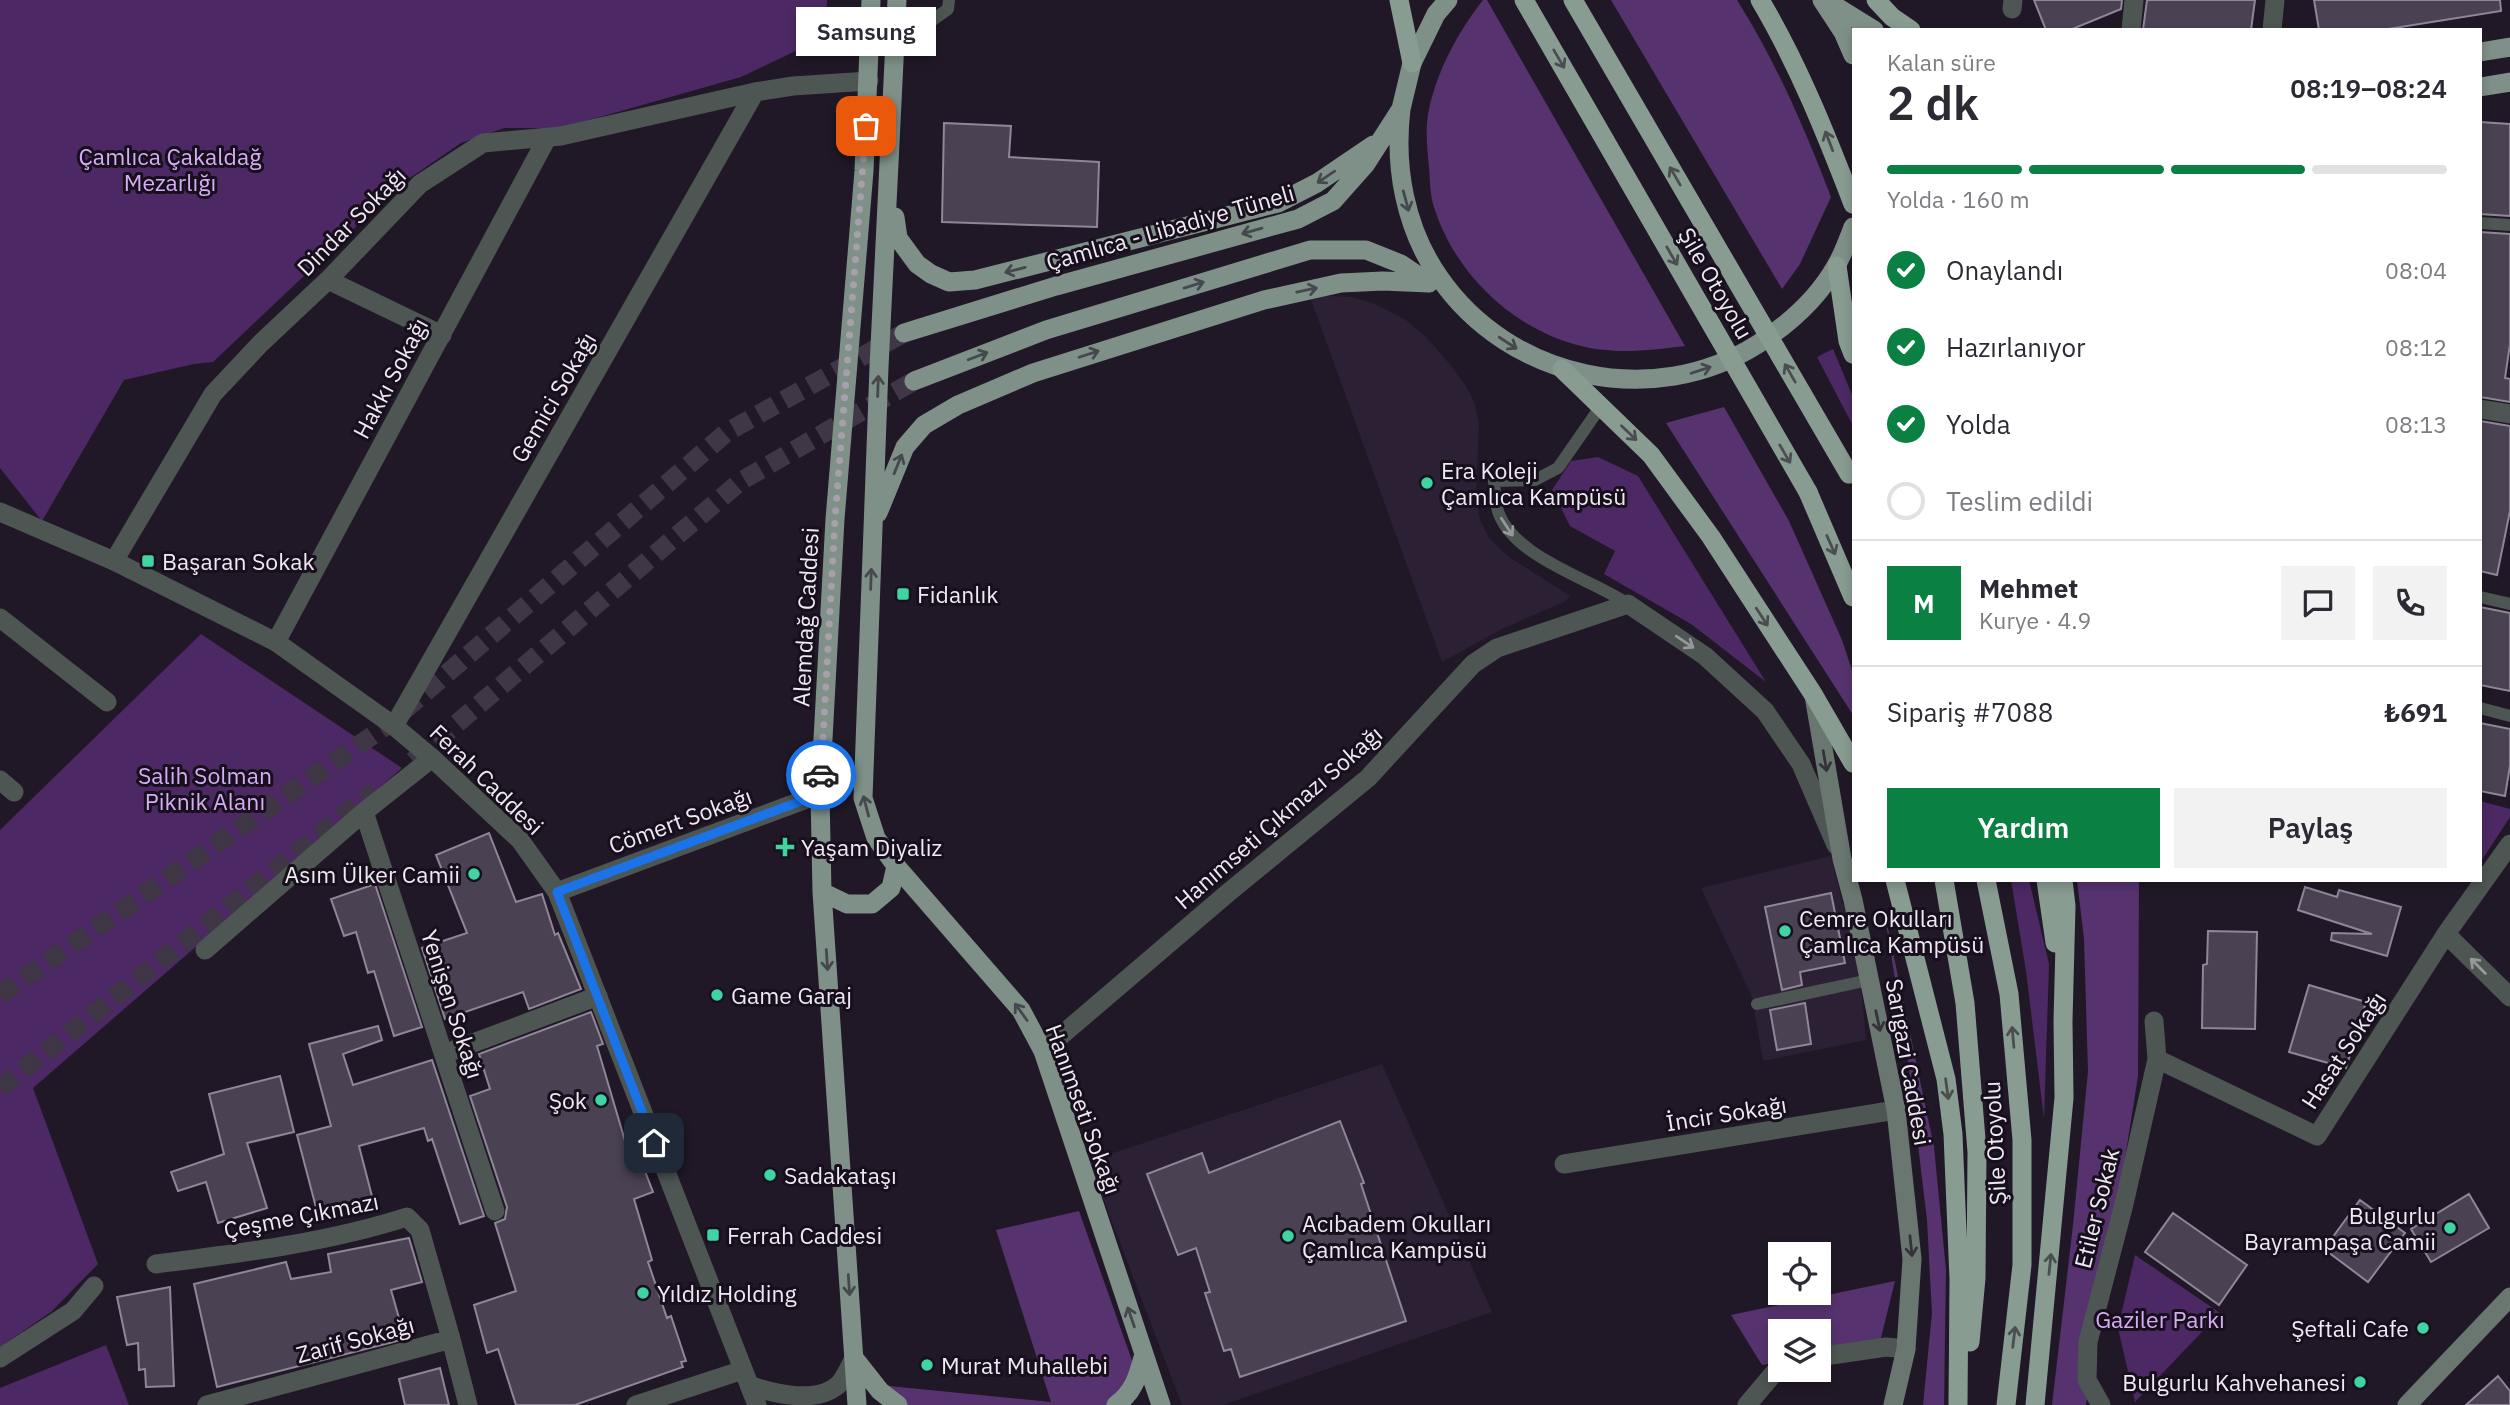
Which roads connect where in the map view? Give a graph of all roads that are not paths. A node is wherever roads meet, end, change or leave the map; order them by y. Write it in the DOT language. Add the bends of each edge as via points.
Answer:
graph roads {
  1 [pos="871,0"];
  2 [pos="897,0"];
  3 [pos="949,0"];
  4 [pos="1399,0"];
  5 [pos="1448,0"];
  6 [pos="1524,0"];
  7 [pos="1573,0"];
  8 [pos="1760,0"];
  9 [pos="1824,0"];
  10 [pos="1876,0"];
  11 [pos="2134,0"];
  12 [pos="2275,0"];
  13 [pos="1871,28"];
  14 [pos="1908,28"];
  15 [pos="2131,28"];
  16 [pos="2272,28"];
  17 [pos="895,47"];
  18 [pos="2510,47"];
  19 [pos="2482,52"];
  20 [pos="1852,53"];
  21 [pos="1412,62"];
  22 [pos="869,81"];
  23 [pos="2510,82"];
  24 [pos="2482,87"];
  25 [pos="755,92"];
  26 [pos="1401,109"];
  27 [pos="547,138"];
  28 [pos="1382,139"];
  29 [pos="890,176"];
  30 [pos="1852,201"];
  31 [pos="2482,223"];
  32 [pos="2510,225"];
  33 [pos="1852,229"];
  34 [pos="1837,266"];
  35 [pos="328,280"];
  36 [pos="1429,283"];
  37 [pos="1462,306"];
  38 [pos="904,333"];
  39 [pos="442,335"];
  40 [pos="1852,351"];
  41 [pos="1562,369"];
  42 [pos="914,381"];
  43 [pos="1601,406"];
  44 [pos="2482,409"];
  45 [pos="2510,414"];
  46 [pos="1851,480"];
  47 [pos="0,512"];
  48 [pos="873,527"];
  49 [pos="114,561"];
  50 [pos="1852,595"];
  51 [pos="2482,597"];
  52 [pos="1628,604"];
  53 [pos="2510,604"];
  54 [pos="0,618"];
  55 [pos="276,642"];
  56 [pos="1813,694"];
  57 [pos="107,702"];
  58 [pos="2482,709"];
  59 [pos="2510,716"];
  60 [pos="394,726"];
  61 [pos="432,758"];
  62 [pos="1852,761"];
  63 [pos="820,794"];
  64 [pos="364,812"];
  65 [pos="2510,844"];
  66 [pos="1842,859"];
  67 [pos="896,866"];
  68 [pos="1896,882"];
  69 [pos="1944,882"];
  70 [pos="1986,882"];
  71 [pos="2046,882"];
  72 [pos="2063,882"];
  73 [pos="557,892"];
  74 [pos="822,892"];
  75 [pos="2446,934"];
  76 [pos="205,950"];
  77 [pos="1869,980"];
  78 [pos="598,996"];
  79 [pos="2510,998"];
  80 [pos="1757,1004"];
  81 [pos="2063,1021"];
  82 [pos="2154,1021"];
  83 [pos="1043,1051"];
  84 [pos="444,1054"];
  85 [pos="2157,1059"];
  86 [pos="1896,1110"];
  87 [pos="1564,1164"];
  88 [pos="495,1211"];
  89 [pos="156,1264"];
  90 [pos="94,1286"];
  91 [pos="2510,1297"];
  92 [pos="451,1339"];
  93 [pos="1906,1349"];
  94 [pos="1144,1354"];
  95 [pos="1831,1355"];
  96 [pos="0,1358"];
  97 [pos="854,1358"];
  98 [pos="746,1378"];
  99 [pos="1768,1380"];
  100 [pos="207,1405"];
  101 [pos="468,1405"];
  102 [pos="636,1405"];
  103 [pos="757,1405"];
  104 [pos="768,1405"];
  105 [pos="857,1405"];
  106 [pos="898,1405"];
  107 [pos="1116,1405"];
  108 [pos="1161,1405"];
  109 [pos="1747,1405"];
  110 [pos="1893,1405"];
  111 [pos="1958,1405"];
  112 [pos="1964,1405"];
  113 [pos="2006,1405"];
  114 [pos="2035,1405"];
  115 [pos="2101,1405"];
  116 [pos="2407,1405"];
  1 -- 22 [label="main road, Alemdağ Caddesi"];
  2 -- 17 [label="main road"];
  3 -- 17 [label="lane" via="948,9"];
  4 -- 21 [label="highway"];
  5 -- 21 [label="main road, Çamlıca - Libadiye Tüneli"];
  6 -- 50 [label="highway, Şile Otoyolu, one-way, bridge" via="1808,492"];
  46 -- 7 [label="highway, Şile Otoyolu, one-way, bridge"];
  30 -- 8 [label="highway, one-way" via="1825,130"];
  9 -- 13 [label="main road"];
  9 -- 20 [label="main road"];
  10 -- 14 [label="highway"];
  11 -- 15 [label="street"];
  12 -- 16 [label="street"];
  17 -- 29 [label="main road"];
  18 -- 19 [label="main road"];
  21 -- 26 [label="main road, Çamlıca - Libadiye Tüneli"];
  22 -- 25 [label="street, Dindar Sokağı"];
  22 -- 63 [label="main road, Alemdağ Caddesi" via="835,519"];
  23 -- 24 [label="main road"];
  25 -- 27 [label="street, Dindar Sokağı"];
  25 -- 60 [label="street, Gemici Sokağı"];
  26 -- 28 [label="main road, Çamlıca - Libadiye Tüneli"];
  26 -- 37 [label="main road, one-way" via="1398,136 1405,201 1438,276"];
  27 -- 35 [label="street, Dindar Sokağı" via="483,143 420,184"];
  27 -- 39 [label="street, Hakkı Sokağı"];
  28 -- 29 [label="main road, one-way" via="1317,183 1278,202 975,280 949,282 917,264 898,238"];
  28 -- 38 [label="main road, Çamlıca - Libadiye Tüneli, one-way" via="1333,201 1297,219"];
  48 -- 29 [label="main road, one-way"];
  31 -- 32 [label="lane"];
  33 -- 34 [label="main road"];
  34 -- 40 [label="highway"];
  41 -- 34 [label="main road, one-way" via="1606,379 1651,380 1696,373 1740,355 1781,329"];
  35 -- 39 [label="street"];
  35 -- 49 [label="street, Dindar Sokağı" via="213,394"];
  36 -- 37 [label="main road"];
  42 -- 36 [label="main road, one-way" via="1046,330 1310,250 1366,250 1401,264"];
  48 -- 36 [label="main road, one-way" via="905,447 924,425 958,405 1033,373 1264,300 1340,283"];
  37 -- 41 [label="main road, one-way" via="1491,332"];
  39 -- 55 [label="street, Hakkı Sokağı"];
  41 -- 43 [label="highway"];
  43 -- 52 [label="lane, Sarıgazi Caddesi, one-way" via="1558,468 1535,480 1494,481 1499,514 1513,536"];
  43 -- 56 [label="highway, one-way" via="1666,475"];
  44 -- 45 [label="street"];
  47 -- 49 [label="street, Ferah Caddesi"];
  67 -- 48 [label="main road, one-way" via="876,838 863,798"];
  49 -- 55 [label="street, Ferah Caddesi"];
  51 -- 53 [label="lane"];
  52 -- 66 [label="street, Sarıgazi Caddesi, one-way" via="1705,656 1765,711 1801,764"];
  52 -- 83 [label="street, Hanımseti Çıkmazı Sokağı" via="1496,648 1473,664 1368,778"];
  54 -- 57 [label="street"];
  55 -- 60 [label="street, Ferah Caddesi"];
  56 -- 62 [label="highway"];
  56 -- 66 [label="main road, one-way"];
  58 -- 59 [label="lane"];
  60 -- 61 [label="street, Ferah Caddesi"];
  61 -- 64 [label="street"];
  61 -- 73 [label="street, Ferah Caddesi" via="520,839"];
  63 -- 73 [label="street, Cömert Sokağı"];
  63 -- 74 [label="main road, Alemdağ Caddesi"];
  64 -- 76 [label="street"];
  64 -- 84 [label="street, Yenişen Sokağı"];
  65 -- 75 [label="street, Hasat Sokağı"];
  66 -- 77 [label="main road, Sarıgazi Caddesi"];
  67 -- 74 [label="main road" via="891,888 872,904 847,904"];
  83 -- 67 [label="main road, Hanımseti Sokağı, one-way" via="1021,1010"];
  68 -- 111 [label="highway, one-way" via="1945,1079 1953,1134"];
  69 -- 112 [label="highway, Şile Otoyolu" via="1965,1003 1977,1152 1976,1279"];
  113 -- 70 [label="highway, Şile Otoyolu, one-way" via="2022,1265 2022,1140 2009,994"];
  71 -- 81 [label="highway"];
  72 -- 81 [label="highway"];
  73 -- 78 [label="street, Ferah Caddesi"];
  74 -- 97 [label="main road, Alemdağ Caddesi, one-way"];
  79 -- 75 [label="street, one-way"];
  75 -- 85 [label="street, Hasat Sokağı" via="2317,1136"];
  77 -- 80 [label="lane"];
  77 -- 86 [label="main road, Sarıgazi Caddesi, one-way"];
  78 -- 84 [label="street"];
  78 -- 98 [label="street, Ferah Caddesi"];
  114 -- 81 [label="highway, one-way" via="2064,1098"];
  82 -- 85 [label="street, Etiler Sokak"];
  94 -- 83 [label="main road, Hanımseti Sokağı, one-way"];
  84 -- 88 [label="street, Yenişen Sokağı"];
  85 -- 115 [label="street, Etiler Sokak" via="2088,1342 2087,1380"];
  86 -- 87 [label="street, İncir Sokağı"];
  86 -- 93 [label="main road, Sarıgazi Caddesi, one-way" via="1912,1259"];
  89 -- 92 [label="street, Çeşme Çıkmazı" via="268,1250 407,1217 420,1230"];
  90 -- 96 [label="street" via="73,1311"];
  91 -- 116 [label="main road"];
  92 -- 100 [label="street, Zarif Sokağı"];
  92 -- 101 [label="street, Zarif Sokağı"];
  93 -- 95 [label="street" via="1886,1347"];
  93 -- 110 [label="main road, Sarıgazi Caddesi"];
  94 -- 107 [label="main road" via="1136,1382"];
  94 -- 108 [label="main road, Hanımseti Sokağı"];
  97 -- 98 [label="street" via="841,1382 820,1394 776,1395"];
  97 -- 105 [label="main road, Alemdağ Caddesi"];
  97 -- 106 [label="main road" via="880,1391"];
  98 -- 102 [label="street"];
  98 -- 103 [label="street, Ferah Caddesi"];
  98 -- 104 [label="street"];
  99 -- 109 [label="street"];
}
